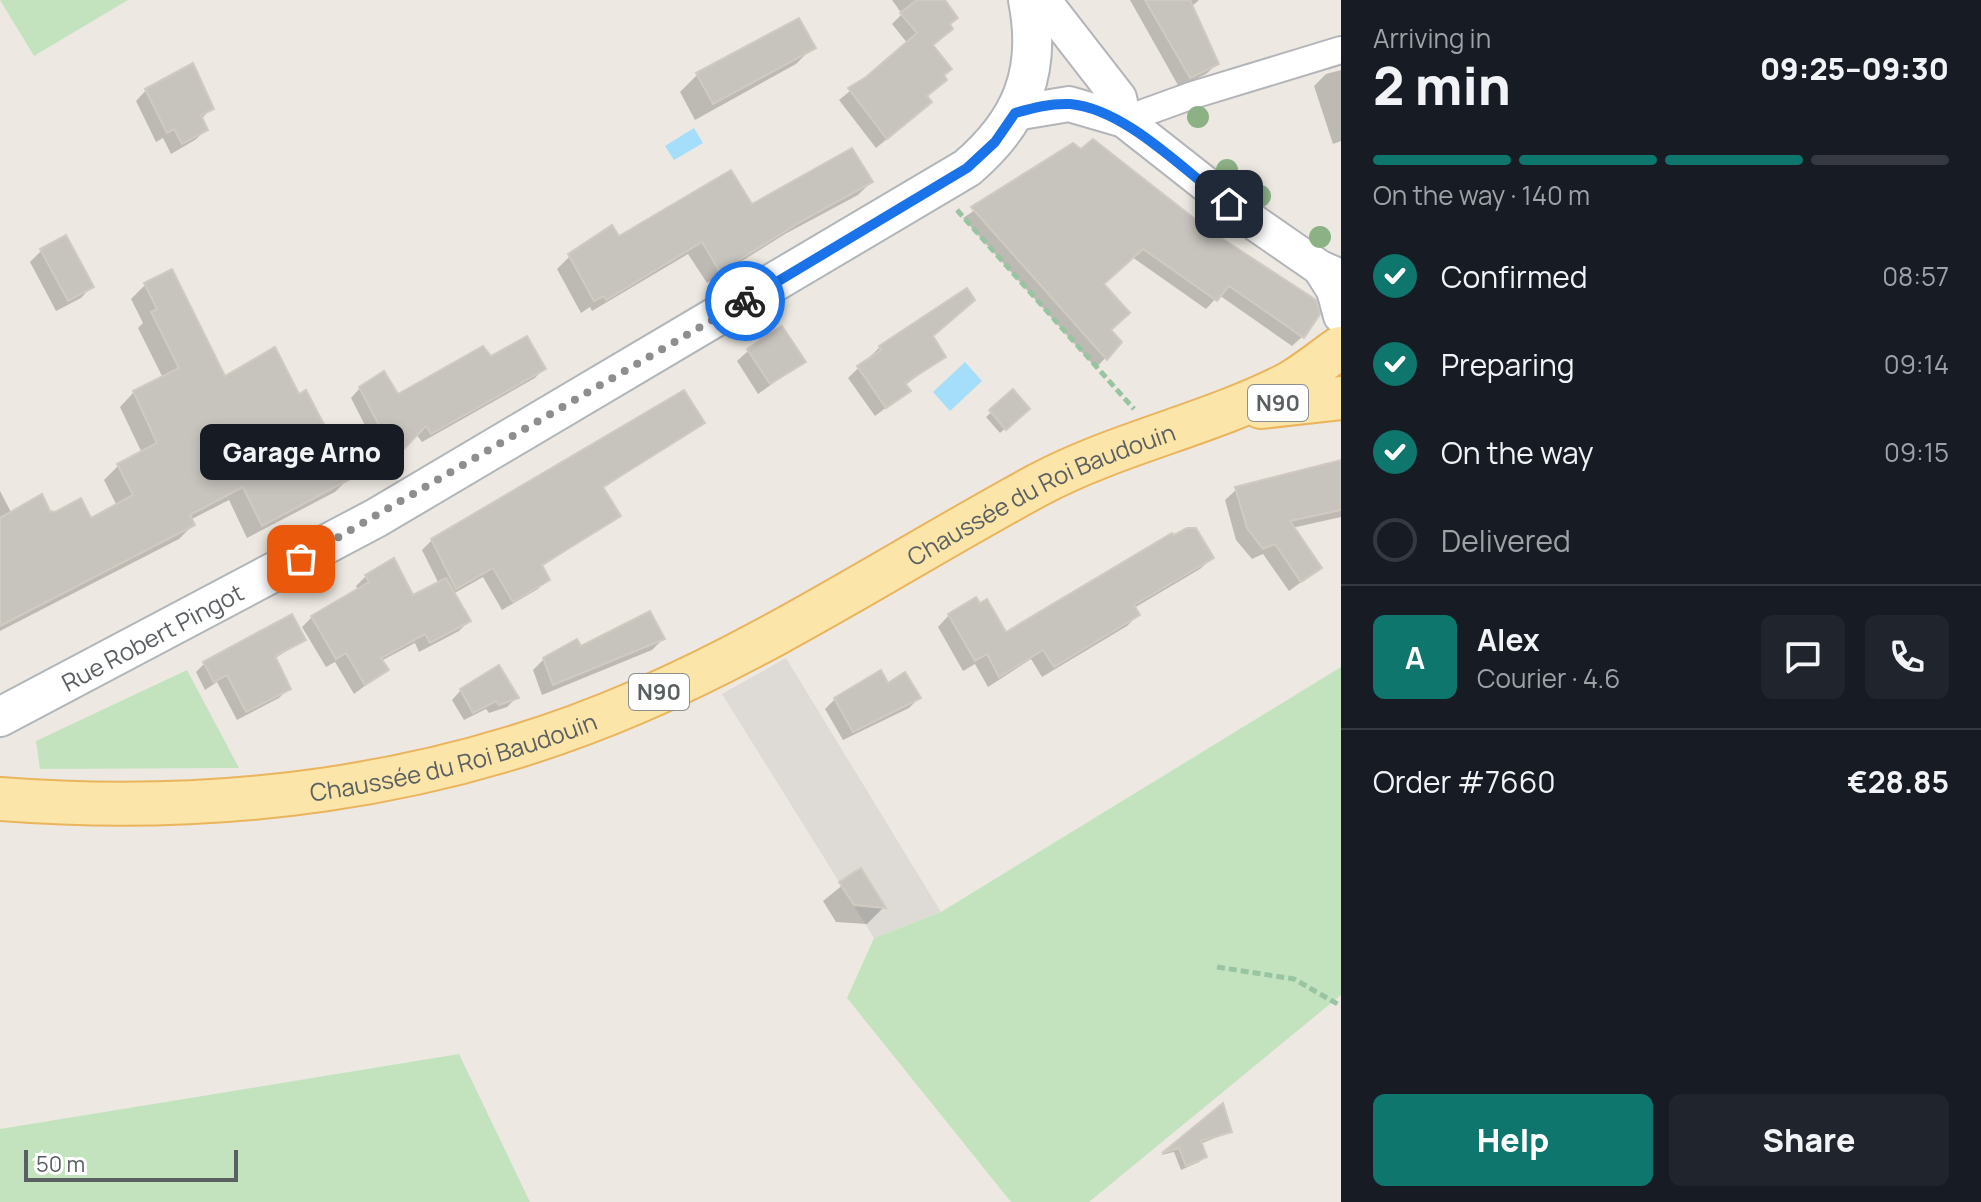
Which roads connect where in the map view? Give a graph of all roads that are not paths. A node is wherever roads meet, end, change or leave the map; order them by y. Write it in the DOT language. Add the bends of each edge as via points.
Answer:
graph roads {
  1 [pos="1028,0"];
  2 [pos="1043,0"];
  3 [pos="1341,50"];
  4 [pos="1015,113"];
  5 [pos="1124,120"];
  6 [pos="1331,273"];
  7 [pos="1341,316"];
  8 [pos="1341,348"];
  9 [pos="1341,375"];
  10 [pos="1341,398"];
  11 [pos="1216,415"];
  12 [pos="0,717"];
  13 [pos="0,799"];
  1 -- 4 [label="main road, Rue Robert Pingot" via="1032,62"];
  2 -- 5 [label="street" via="1119,98"];
  3 -- 5 [label="street"];
  4 -- 5 [label="street" via="1069,104"];
  4 -- 12 [label="main road, Rue Robert Pingot" via="981,156 937,187 376,518"];
  5 -- 6 [label="street" via="1179,167"];
  6 -- 7 [label="street"];
  8 -- 9 [label="main road"];
  8 -- 11 [label="main road, Chaussée du Roi Baudouin / N90" via="1290,383"];
  10 -- 11 [label="main road, Chaussée du Roi Baudouin / N90" via="1294,400"];
  11 -- 13 [label="main road, Chaussée du Roi Baudouin / N90" via="1043,483 771,635 638,702 445,769 266,799"];
}
